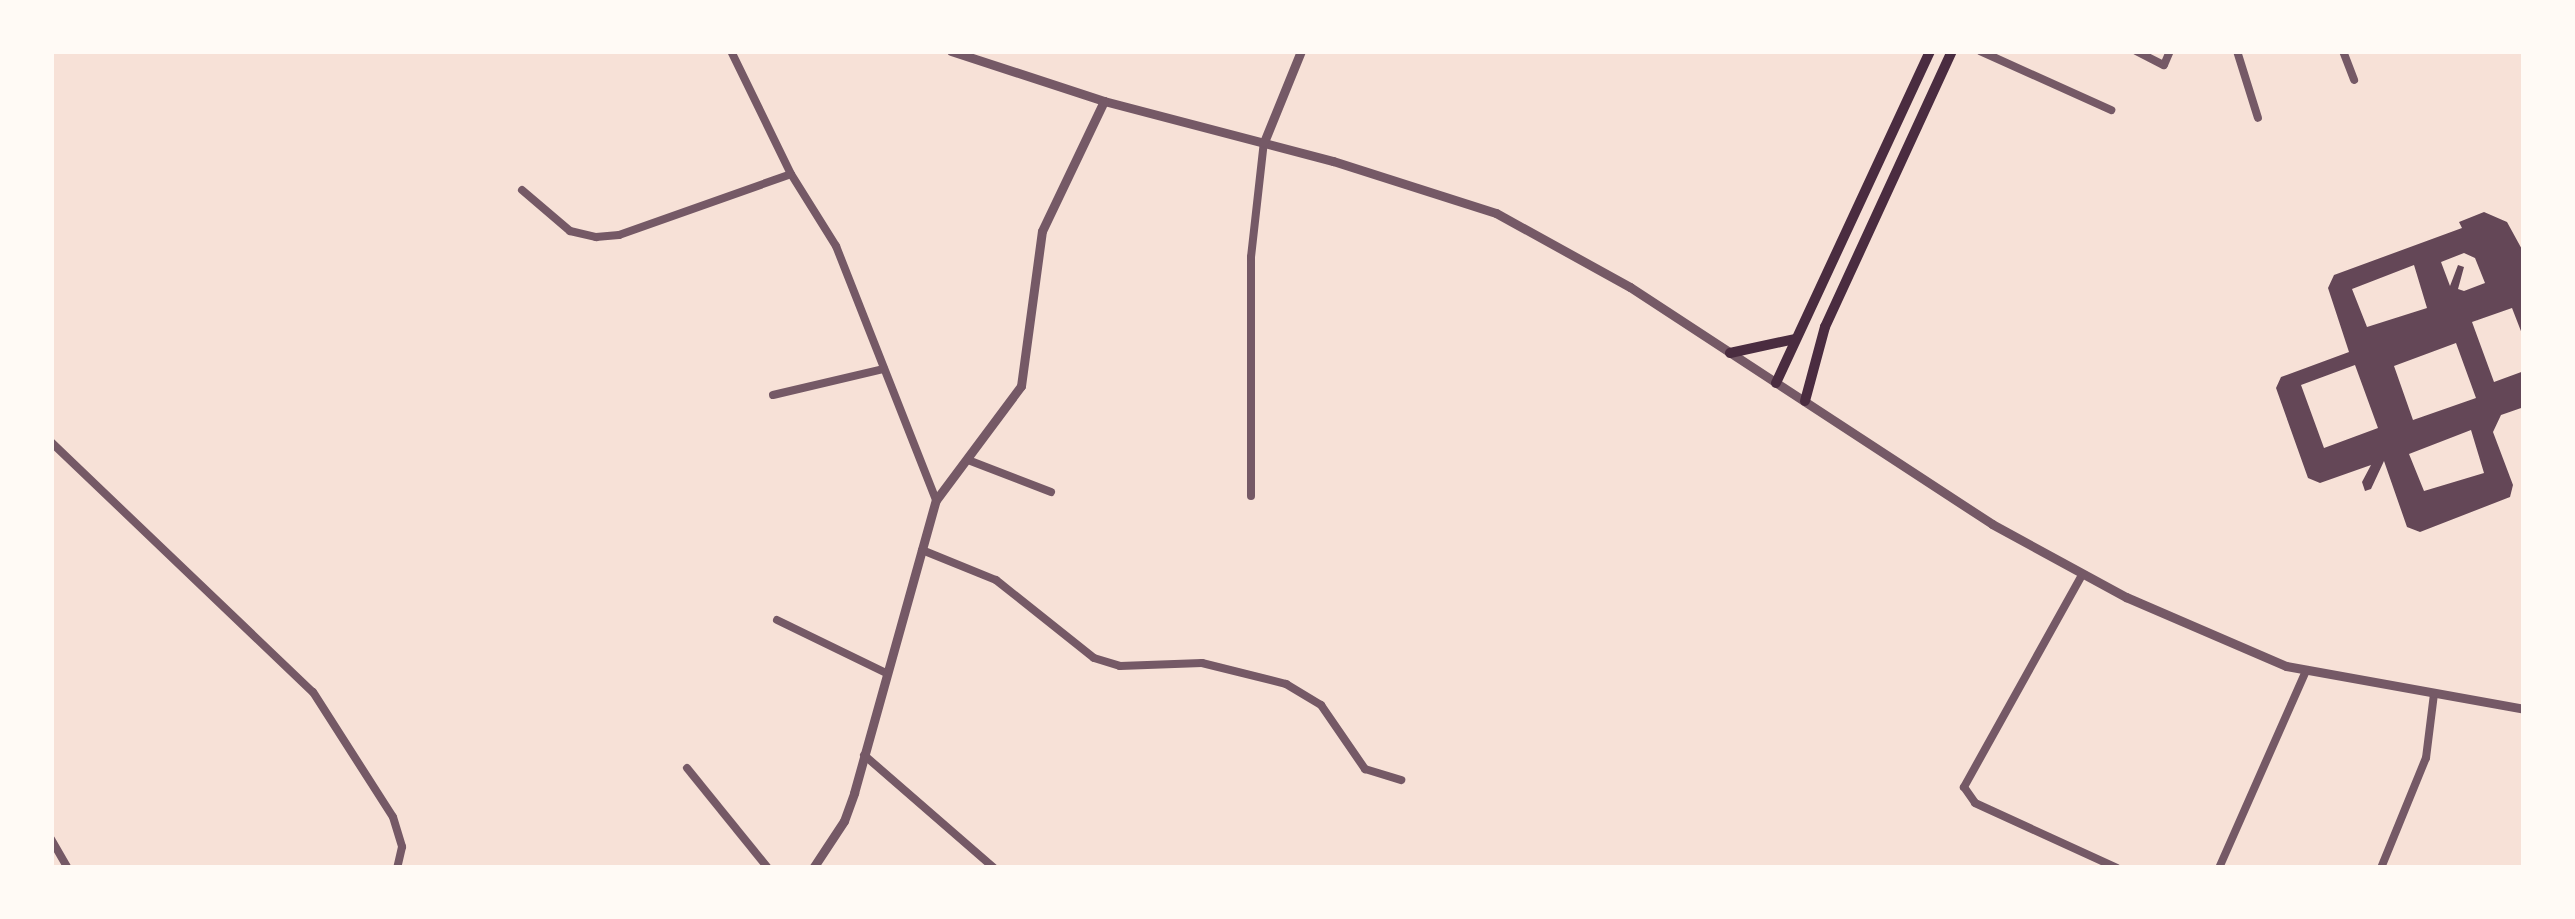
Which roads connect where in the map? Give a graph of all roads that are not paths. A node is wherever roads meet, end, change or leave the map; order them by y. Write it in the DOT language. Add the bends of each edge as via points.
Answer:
graph roads {
  1 [pos="731,51"];
  2 [pos="951,51"];
  3 [pos="1300,51"];
  4 [pos="1930,51"];
  5 [pos="1952,51"];
  6 [pos="1980,51"];
  7 [pos="2136,51"];
  8 [pos="2170,51"];
  9 [pos="2237,51"];
  10 [pos="2343,51"];
  11 [pos="2354,80"];
  12 [pos="1104,101"];
  13 [pos="2110,110"];
  14 [pos="2258,118"];
  15 [pos="1264,142"];
  16 [pos="791,174"];
  17 [pos="522,190"];
  18 [pos="1796,339"];
  19 [pos="1730,352"];
  20 [pos="884,369"];
  21 [pos="1776,383"];
  22 [pos="773,394"];
  23 [pos="1805,401"];
  24 [pos="51,442"];
  25 [pos="968,460"];
  26 [pos="1052,491"];
  27 [pos="1251,496"];
  28 [pos="936,500"];
  29 [pos="921,550"];
  30 [pos="2082,575"];
  31 [pos="776,620"];
  32 [pos="2306,671"];
  33 [pos="888,674"];
  34 [pos="2434,694"];
  35 [pos="2524,709"];
  36 [pos="864,755"];
  37 [pos="687,768"];
  38 [pos="1401,781"];
  39 [pos="51,839"];
  40 [pos="68,868"];
  41 [pos="397,868"];
  42 [pos="768,868"];
  43 [pos="813,868"];
  44 [pos="994,868"];
  45 [pos="2117,868"];
  46 [pos="2219,868"];
  47 [pos="2381,868"];
  1 -- 16 [label="street"];
  2 -- 12 [label="street"];
  3 -- 15 [label="street"];
  4 -- 18 [label="main road"];
  5 -- 23 [label="main road" via="1825,327"];
  6 -- 13 [label="street"];
  7 -- 8 [label="street" via="2164,65"];
  9 -- 14 [label="street"];
  10 -- 11 [label="street"];
  12 -- 15 [label="street"];
  12 -- 25 [label="street" via="1042,231 1021,386"];
  15 -- 19 [label="street" via="1517,222"];
  15 -- 27 [label="street" via="1251,257"];
  16 -- 17 [label="street" via="596,237 570,231"];
  16 -- 20 [label="street" via="836,247"];
  18 -- 19 [label="main road"];
  18 -- 21 [label="main road"];
  19 -- 21 [label="street"];
  20 -- 22 [label="street"];
  20 -- 28 [label="street"];
  21 -- 23 [label="street"];
  23 -- 30 [label="street"];
  24 -- 41 [label="street" via="313,692 393,817 402,847"];
  25 -- 26 [label="street"];
  25 -- 28 [label="street"];
  28 -- 29 [label="street"];
  29 -- 33 [label="street"];
  29 -- 38 [label="street" via="996,580 1094,658 1120,666 1202,663 1286,684 1321,705 1365,770"];
  30 -- 32 [label="street"];
  30 -- 45 [label="street" via="1964,787 1975,803"];
  31 -- 33 [label="street"];
  32 -- 34 [label="street"];
  32 -- 46 [label="street"];
  33 -- 36 [label="street"];
  34 -- 35 [label="street"];
  34 -- 47 [label="street" via="2426,758"];
  36 -- 43 [label="street" via="844,821"];
  36 -- 44 [label="street"];
  37 -- 42 [label="street"];
  39 -- 40 [label="street"];
}
